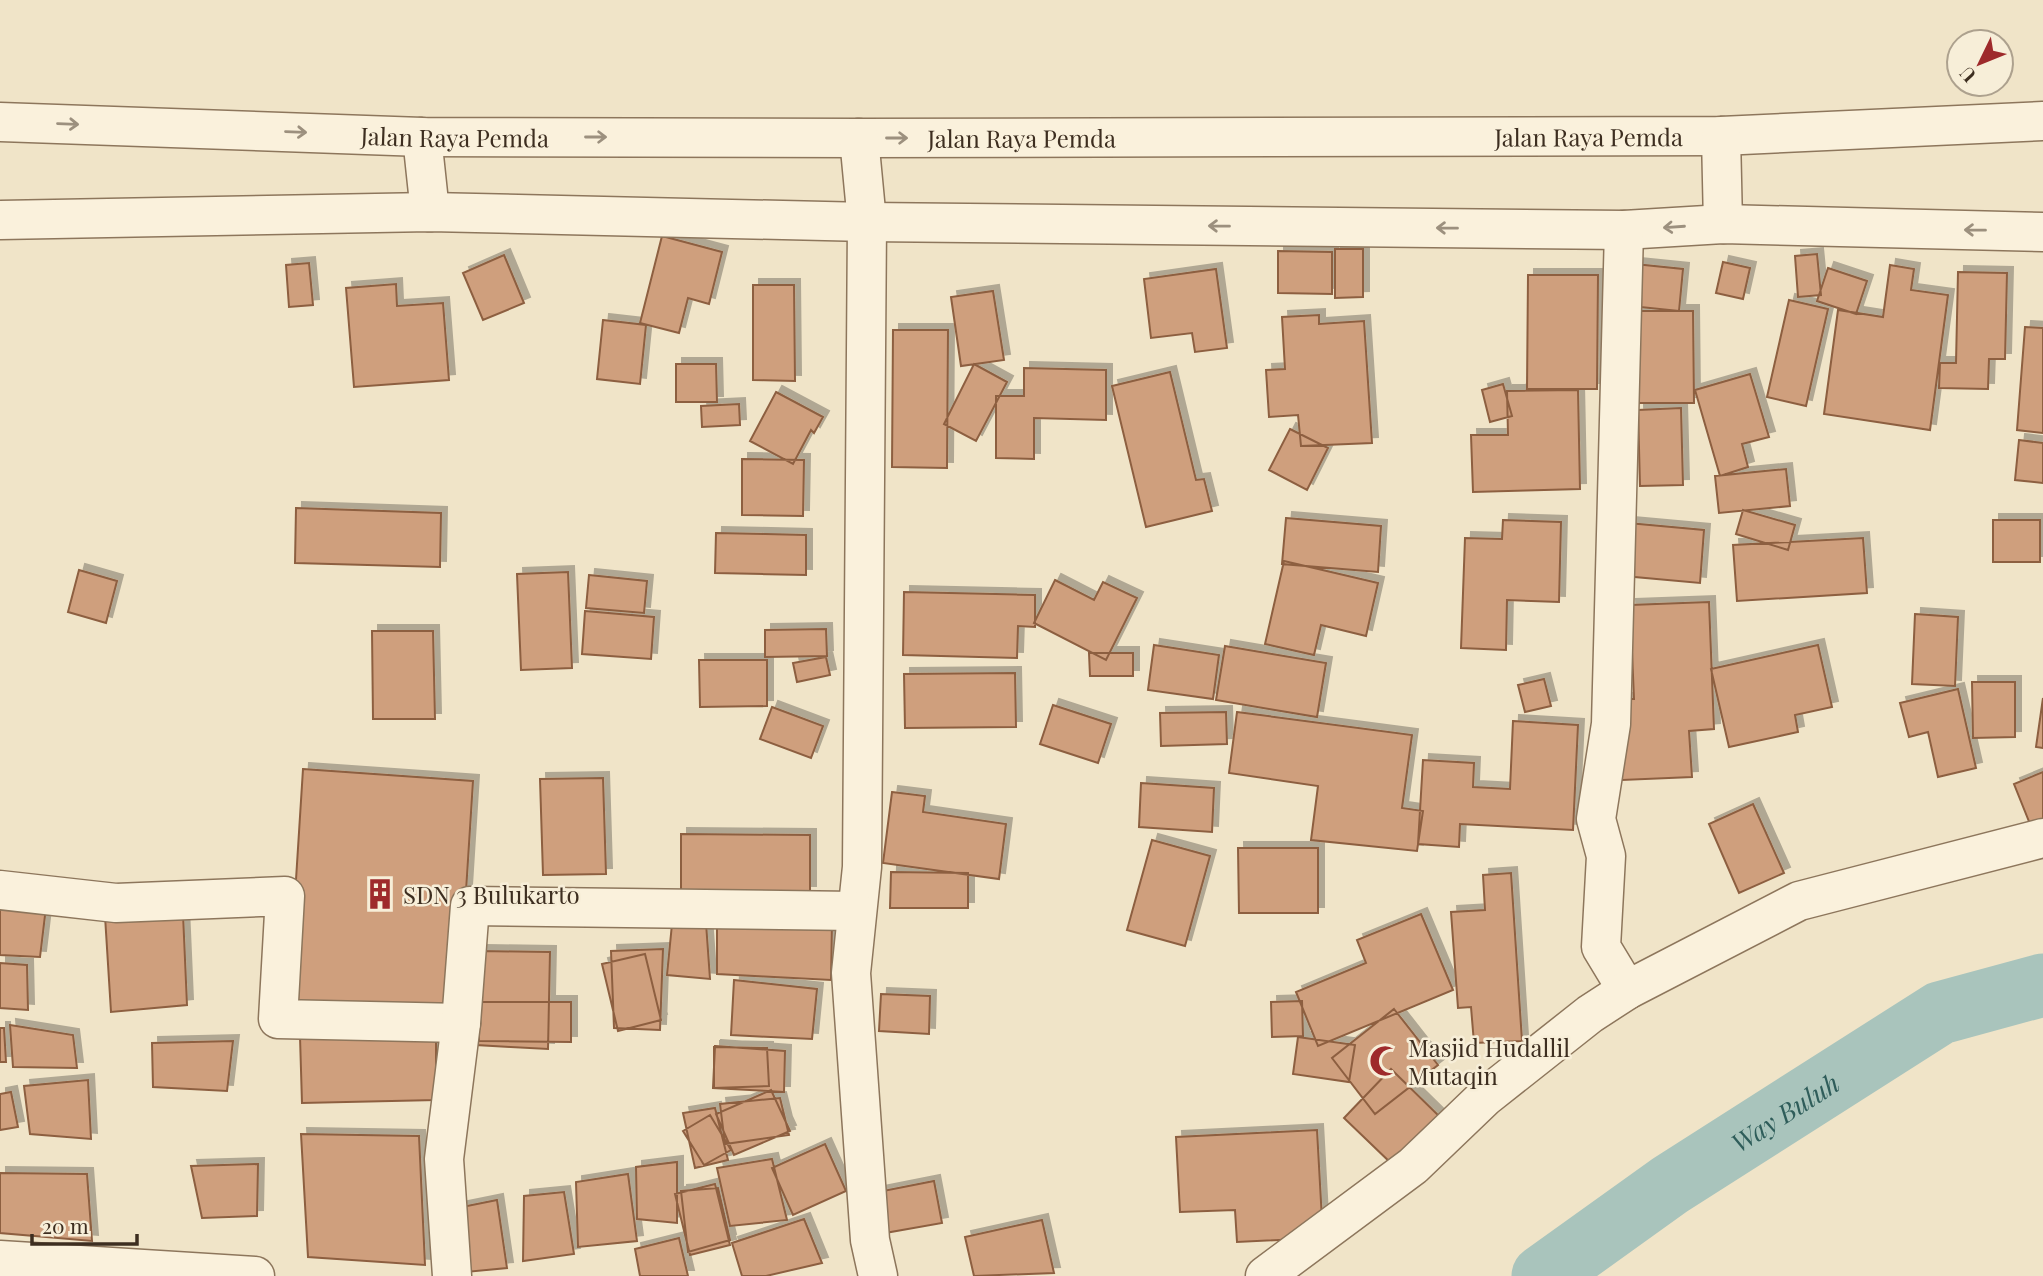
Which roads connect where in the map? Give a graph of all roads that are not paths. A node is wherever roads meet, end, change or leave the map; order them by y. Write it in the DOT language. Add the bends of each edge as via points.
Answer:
graph roads {
  1 [pos="2043,121"];
  2 [pos="0,122"];
  3 [pos="1721,136"];
  4 [pos="422,137"];
  5 [pos="859,138"];
  6 [pos="429,212"];
  7 [pos="0,219"];
  8 [pos="867,222"];
  9 [pos="1723,224"];
  10 [pos="1624,230"];
  11 [pos="2043,232"];
  12 [pos="2043,838"];
  13 [pos="0,890"];
  14 [pos="855,911"];
  15 [pos="1628,989"];
  16 [pos="461,1023"];
  17 [pos="0,1260"];
  18 [pos="255,1276"];
  19 [pos="452,1276"];
  20 [pos="878,1276"];
  21 [pos="1265,1276"];
  1 -- 3 [label="street, Jalan Raya Pemda"];
  2 -- 4 [label="street, Jalan Raya Pemda, one-way"];
  5 -- 3 [label="street, Jalan Raya Pemda, one-way"];
  3 -- 9 [label="street"];
  4 -- 5 [label="street, Jalan Raya Pemda, one-way"];
  4 -- 6 [label="street"];
  5 -- 8 [label="street"];
  6 -- 7 [label="street"];
  6 -- 8 [label="street"];
  10 -- 8 [label="street, one-way"];
  8 -- 14 [label="street" via="862,867"];
  9 -- 10 [label="street, one-way"];
  11 -- 9 [label="street, one-way"];
  10 -- 15 [label="street" via="1611,724 1596,819 1606,856 1601,947"];
  12 -- 15 [label="street" via="1799,901"];
  13 -- 16 [label="street" via="116,904 285,896 278,1019"];
  14 -- 16 [label="street" via="470,906"];
  14 -- 20 [label="street" via="851,973 870,1240"];
  15 -- 21 [label="street" via="1485,1097 1413,1166"];
  16 -- 19 [label="street" via="444,1159"];
  17 -- 18 [label="street"];
}
